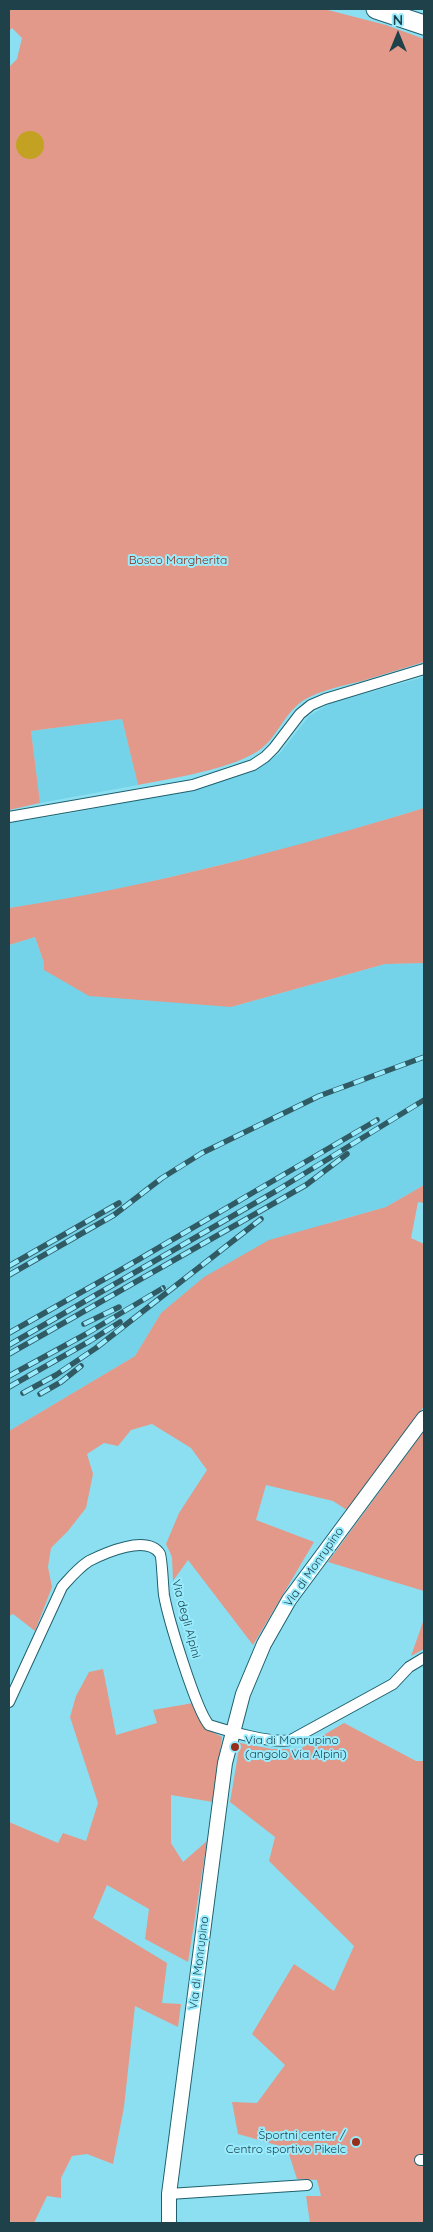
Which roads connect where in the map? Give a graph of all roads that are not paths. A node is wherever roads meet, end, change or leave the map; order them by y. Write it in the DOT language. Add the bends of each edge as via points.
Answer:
graph roads {
  1 [pos="376,9"];
  2 [pos="424,25"];
  3 [pos="424,668"];
  4 [pos="9,817"];
  5 [pos="424,1418"];
  6 [pos="424,1658"];
  7 [pos="9,1702"];
  8 [pos="232,1732"];
  9 [pos="307,2185"];
  10 [pos="169,2194"];
  11 [pos="169,2223"];
  1 -- 2 [label="highway"];
  3 -- 4 [label="street" via="311,705 265,757 253,765 193,785"];
  5 -- 8 [label="main road, Via di Monrupino" via="289,1600 261,1651"];
  6 -- 8 [label="street" via="393,1684 291,1740 278,1741"];
  7 -- 8 [label="street, Via degli Alpini" via="62,1587 89,1562 135,1544 159,1552 169,1614 204,1716 210,1725"];
  8 -- 10 [label="main road, Via di Monrupino" via="220,1798"];
  9 -- 10 [label="street"];
  10 -- 11 [label="main road, Via di Monrupino"];
}
